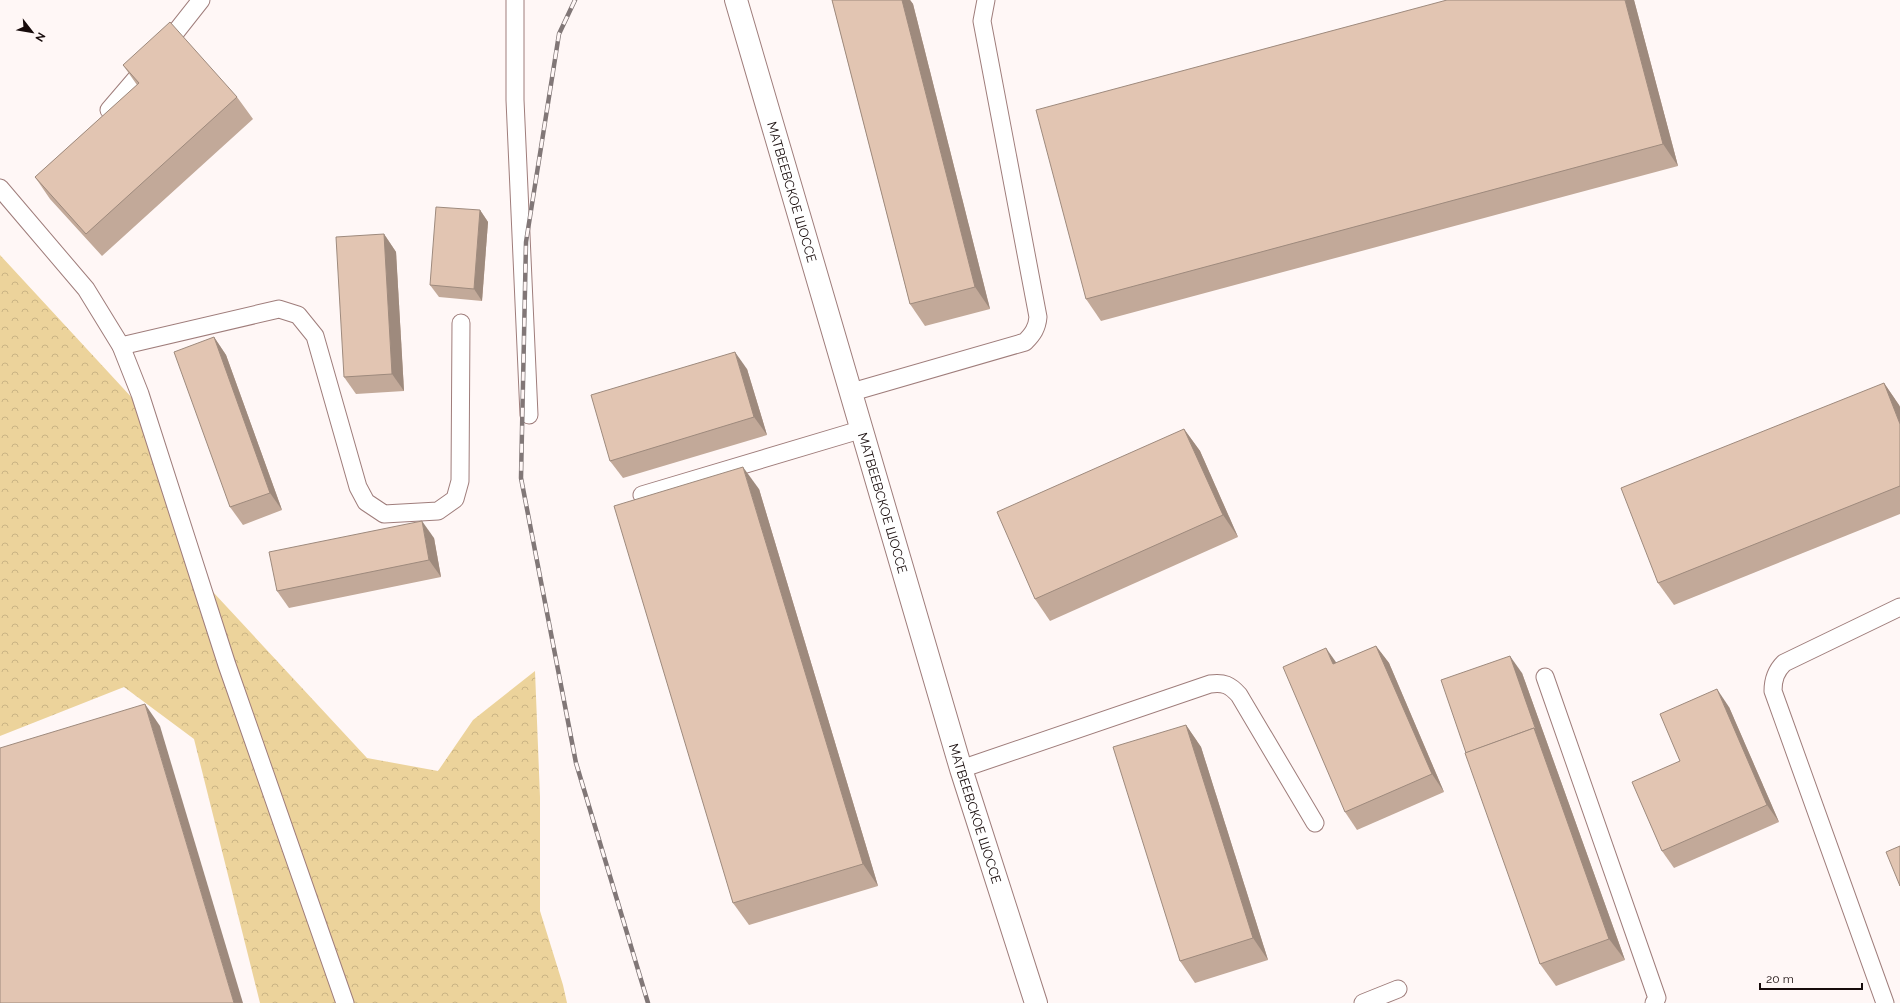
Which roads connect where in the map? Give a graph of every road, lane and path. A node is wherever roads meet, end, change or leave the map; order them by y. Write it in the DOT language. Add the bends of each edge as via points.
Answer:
graph roads {
  1 [pos="202,0"];
  2 [pos="515,0"];
  3 [pos="736,0"];
  4 [pos="986,0"];
  5 [pos="109,110"];
  6 [pos="0,188"];
  7 [pos="461,323"];
  8 [pos="121,346"];
  9 [pos="852,392"];
  10 [pos="529,415"];
  11 [pos="863,429"];
  12 [pos="642,495"];
  13 [pos="1900,607"];
  14 [pos="1545,677"];
  15 [pos="961,769"];
  16 [pos="1315,823"];
  17 [pos="1398,989"];
  18 [pos="345,1003"];
  19 [pos="1036,1003"];
  20 [pos="1363,1003"];
  21 [pos="1654,1003"];
  22 [pos="1885,1003"];
  1 -- 5 [label="lane"];
  2 -- 10 [label="lane" via="515,100"];
  3 -- 9 [label="main road, МАТВЕЕВСКОЕ ШОССЕ"];
  4 -- 9 [label="lane" via="982,21 1038,317 1037,325 1033,335 1025,342"];
  6 -- 8 [label="lane" via="86,289"];
  7 -- 8 [label="lane" via="460,481 454,499 438,511 384,514 366,502 358,487 315,336 298,315 279,309"];
  8 -- 18 [label="lane" via="140,394 227,665"];
  9 -- 11 [label="main road, МАТВЕЕВСКОЕ ШОССЕ"];
  11 -- 12 [label="lane"];
  11 -- 15 [label="main road, МАТВЕЕВСКОЕ ШОССЕ"];
  13 -- 22 [label="lane" via="1784,663 1773,681 1773,691"];
  14 -- 21 [label="lane" via="1657,998"];
  15 -- 16 [label="lane" via="1220,682 1232,687 1239,695"];
  15 -- 19 [label="main road, МАТВЕЕВСКОЕ ШОССЕ"];
  17 -- 20 [label="lane"];
}
